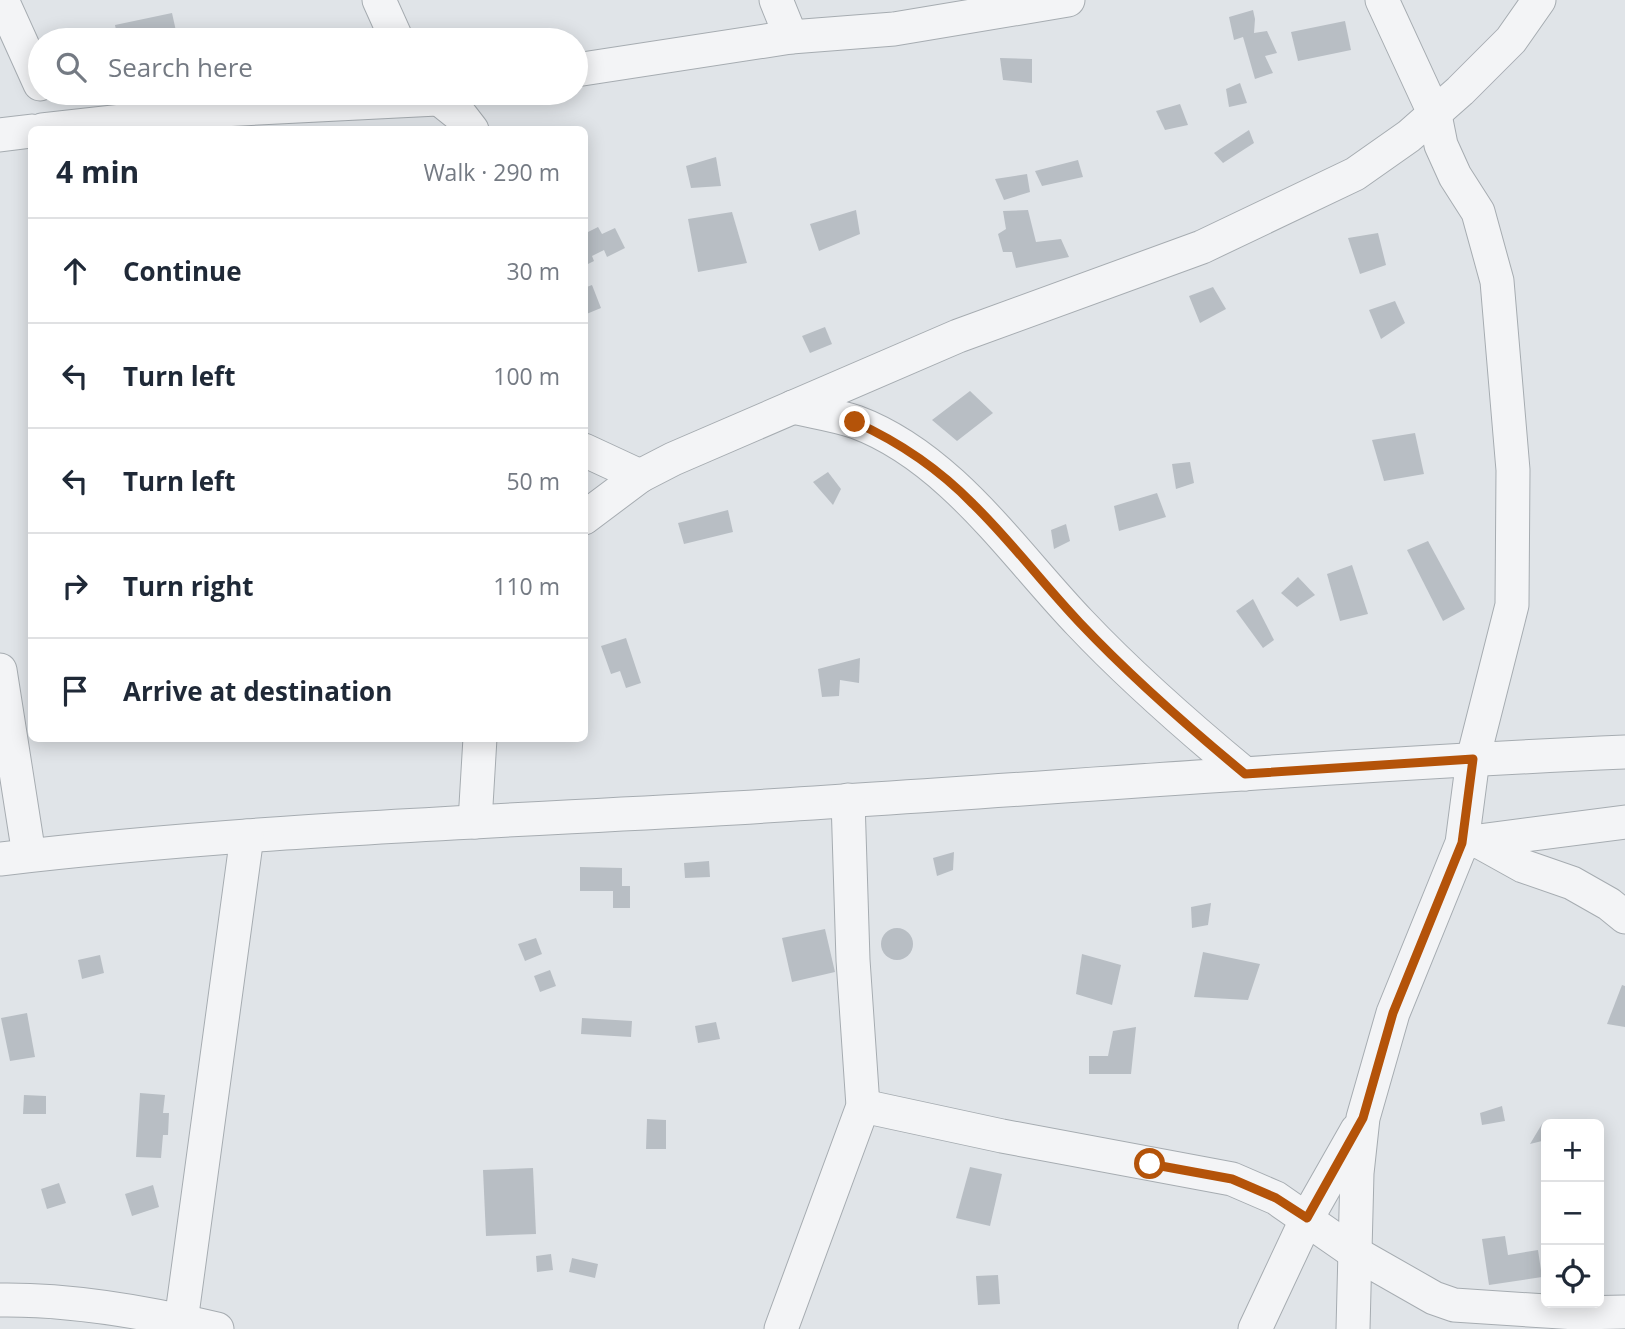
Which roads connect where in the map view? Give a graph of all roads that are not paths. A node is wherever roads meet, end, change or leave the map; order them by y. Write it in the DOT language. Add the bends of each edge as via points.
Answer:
graph roads {
  1 [pos="2,0"];
  2 [pos="379,0"];
  3 [pos="776,0"];
  4 [pos="1068,0"];
  5 [pos="1382,0"];
  6 [pos="1539,0"];
  7 [pos="392,28"];
  8 [pos="791,37"];
  9 [pos="28,57"];
  10 [pos="588,68"];
  11 [pos="53,105"];
  12 [pos="295,105"];
  13 [pos="452,105"];
  14 [pos="1434,115"];
  15 [pos="75,126"];
  16 [pos="85,126"];
  17 [pos="469,126"];
  18 [pos="28,132"];
  19 [pos="0,135"];
  20 [pos="793,407"];
  21 [pos="588,452"];
  22 [pos="640,476"];
  23 [pos="588,515"];
  24 [pos="0,670"];
  25 [pos="480,742"];
  26 [pos="1625,752"];
  27 [pos="1473,759"];
  28 [pos="1245,774"];
  29 [pos="848,800"];
  30 [pos="475,822"];
  31 [pos="1625,822"];
  32 [pos="247,836"];
  33 [pos="1470,842"];
  34 [pos="14,857"];
  35 [pos="1625,917"];
  36 [pos="863,1106"];
  37 [pos="1363,1118"];
  38 [pos="1307,1218"];
  39 [pos="1355,1253"];
  40 [pos="0,1300"];
  41 [pos="1625,1312"];
  42 [pos="181,1325"];
  43 [pos="217,1329"];
  44 [pos="781,1329"];
  45 [pos="1255,1329"];
  46 [pos="1353,1329"];
  1 -- 9 [label="street"];
  2 -- 7 [label="street"];
  3 -- 8 [label="street"];
  4 -- 8 [label="street" via="894,29"];
  5 -- 14 [label="street"];
  6 -- 14 [label="street" via="1511,40"];
  8 -- 10 [label="street"];
  11 -- 15 [label="street"];
  12 -- 16 [label="street"];
  13 -- 17 [label="street"];
  14 -- 20 [label="street" via="1355,174 1202,247 958,336"];
  14 -- 27 [label="street" via="1441,145 1478,212 1492,254 1513,470 1512,605"];
  18 -- 19 [label="street"];
  20 -- 22 [label="street"];
  20 -- 28 [label="street" via="855,422 923,460 972,503 1079,622 1161,704"];
  21 -- 22 [label="street"];
  22 -- 23 [label="street"];
  24 -- 34 [label="street"];
  25 -- 30 [label="street"];
  26 -- 27 [label="street"];
  27 -- 28 [label="street"];
  27 -- 33 [label="street"];
  28 -- 29 [label="street"];
  29 -- 30 [label="street"];
  29 -- 36 [label="street"];
  30 -- 32 [label="street"];
  31 -- 33 [label="street"];
  32 -- 34 [label="street"];
  32 -- 42 [label="street"];
  33 -- 35 [label="street" via="1572,883"];
  33 -- 37 [label="street" via="1393,1013"];
  36 -- 38 [label="street" via="1232,1179"];
  36 -- 44 [label="street"];
  37 -- 38 [label="street"];
  37 -- 39 [label="street"];
  38 -- 39 [label="street"];
  38 -- 45 [label="street"];
  39 -- 41 [label="street" via="1454,1305"];
  39 -- 46 [label="street"];
  40 -- 42 [label="street" via="85,1303"];
  42 -- 43 [label="street"];
}
